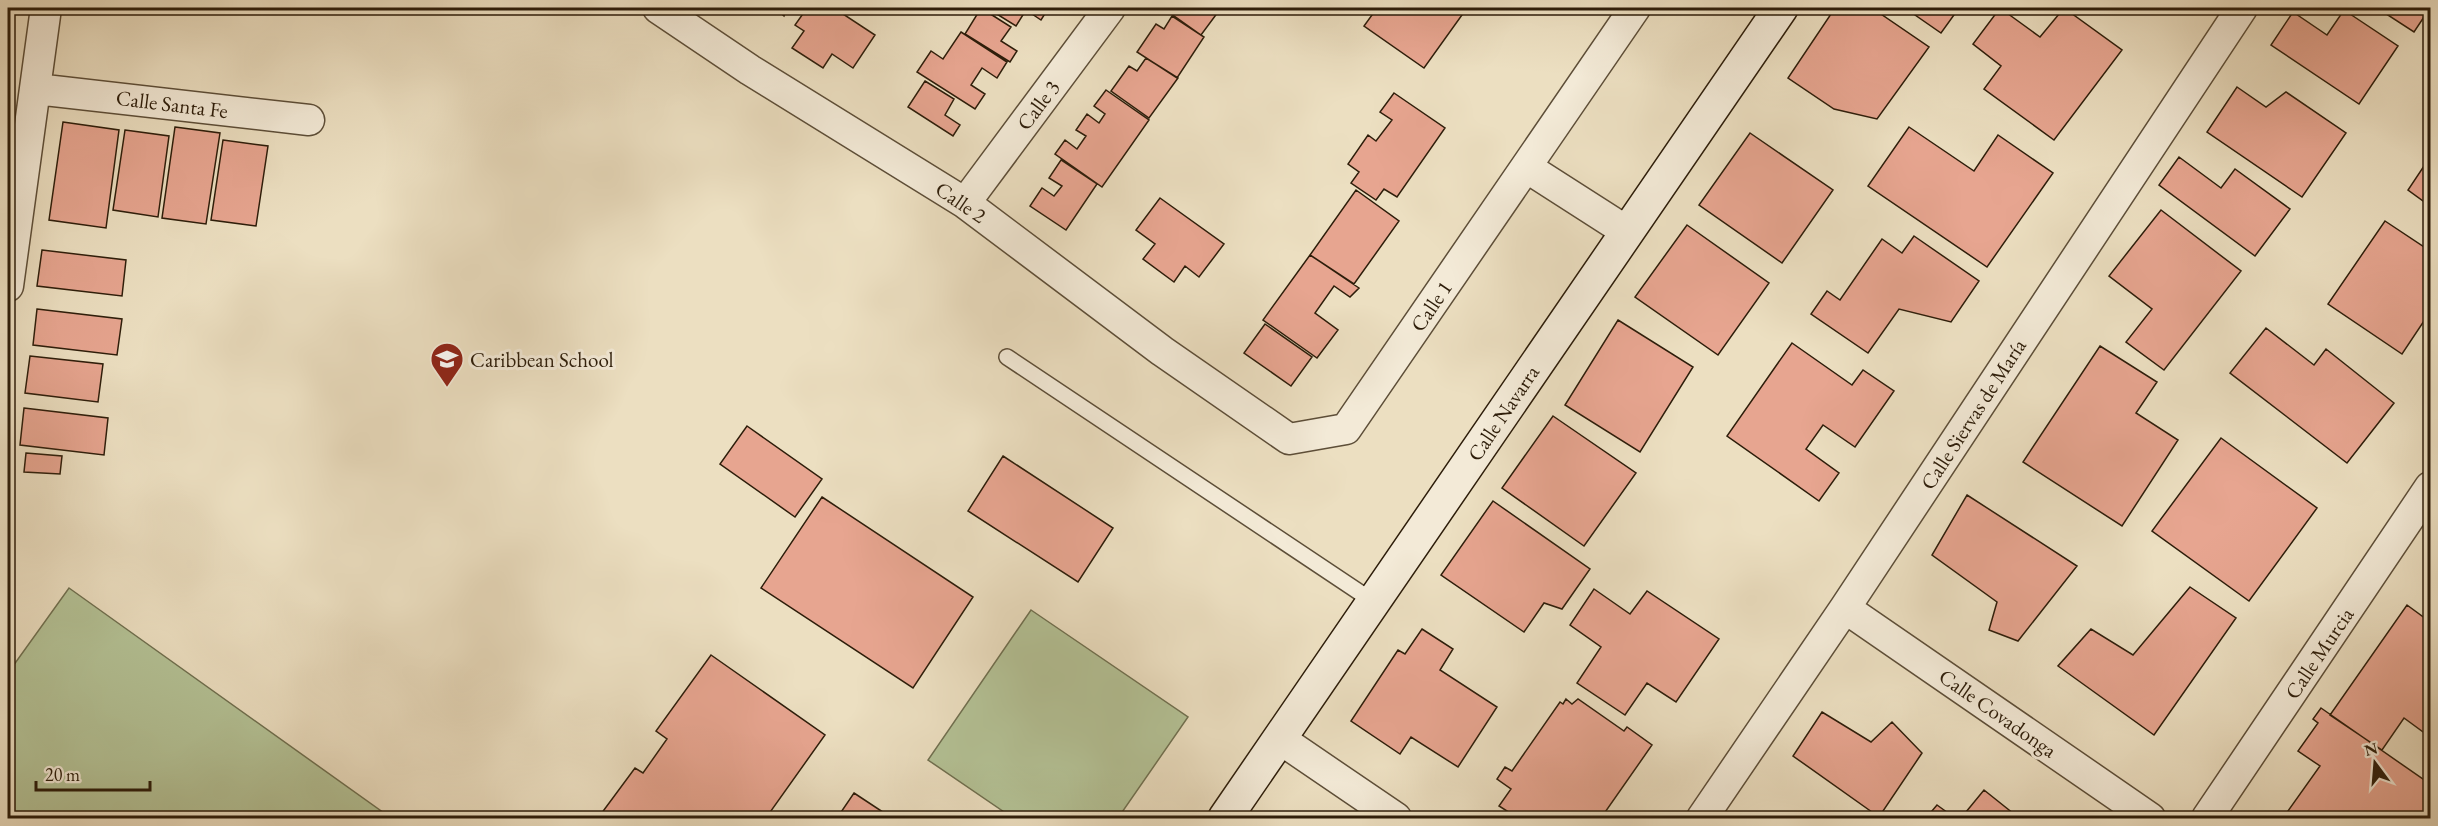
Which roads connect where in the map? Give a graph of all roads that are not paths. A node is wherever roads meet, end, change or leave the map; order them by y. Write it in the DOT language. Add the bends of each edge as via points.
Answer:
graph roads {
  1 [pos="46,8"];
  2 [pos="658,8"];
  3 [pos="1110,8"];
  4 [pos="1635,8"];
  5 [pos="1781,8"];
  6 [pos="2242,8"];
  7 [pos="36,89"];
  8 [pos="309,120"];
  9 [pos="1526,167"];
  10 [pos="965,203"];
  11 [pos="1626,231"];
  12 [pos="8,286"];
  13 [pos="1162,351"];
  14 [pos="1007,357"];
  15 [pos="2430,487"];
  16 [pos="1374,602"];
  17 [pos="1845,608"];
  18 [pos="1280,739"];
  19 [pos="1225,819"];
  20 [pos="1396,819"];
  21 [pos="1702,819"];
  22 [pos="2150,819"];
  23 [pos="2206,819"];
  1 -- 7 [label="street"];
  2 -- 10 [label="street, Calle 2" via="750,70"];
  3 -- 10 [label="street, Calle 3"];
  4 -- 9 [label="street, Calle 1"];
  5 -- 11 [label="street, Calle Navarra"];
  6 -- 17 [label="street, Calle Siervas de María"];
  7 -- 8 [label="street, Calle Santa Fe"];
  7 -- 12 [label="street"];
  9 -- 11 [label="street"];
  9 -- 13 [label="street, Calle 1" via="1346,429 1289,439"];
  10 -- 13 [label="street, Calle 2"];
  11 -- 16 [label="street, Calle Navarra"];
  14 -- 16 [label="lane"];
  15 -- 23 [label="street, Calle Murcia"];
  16 -- 18 [label="street, Calle Navarra"];
  17 -- 21 [label="street, Calle Siervas de María"];
  17 -- 22 [label="street, Calle Covadonga"];
  18 -- 19 [label="street, Calle Navarra"];
  18 -- 20 [label="street"];
}
